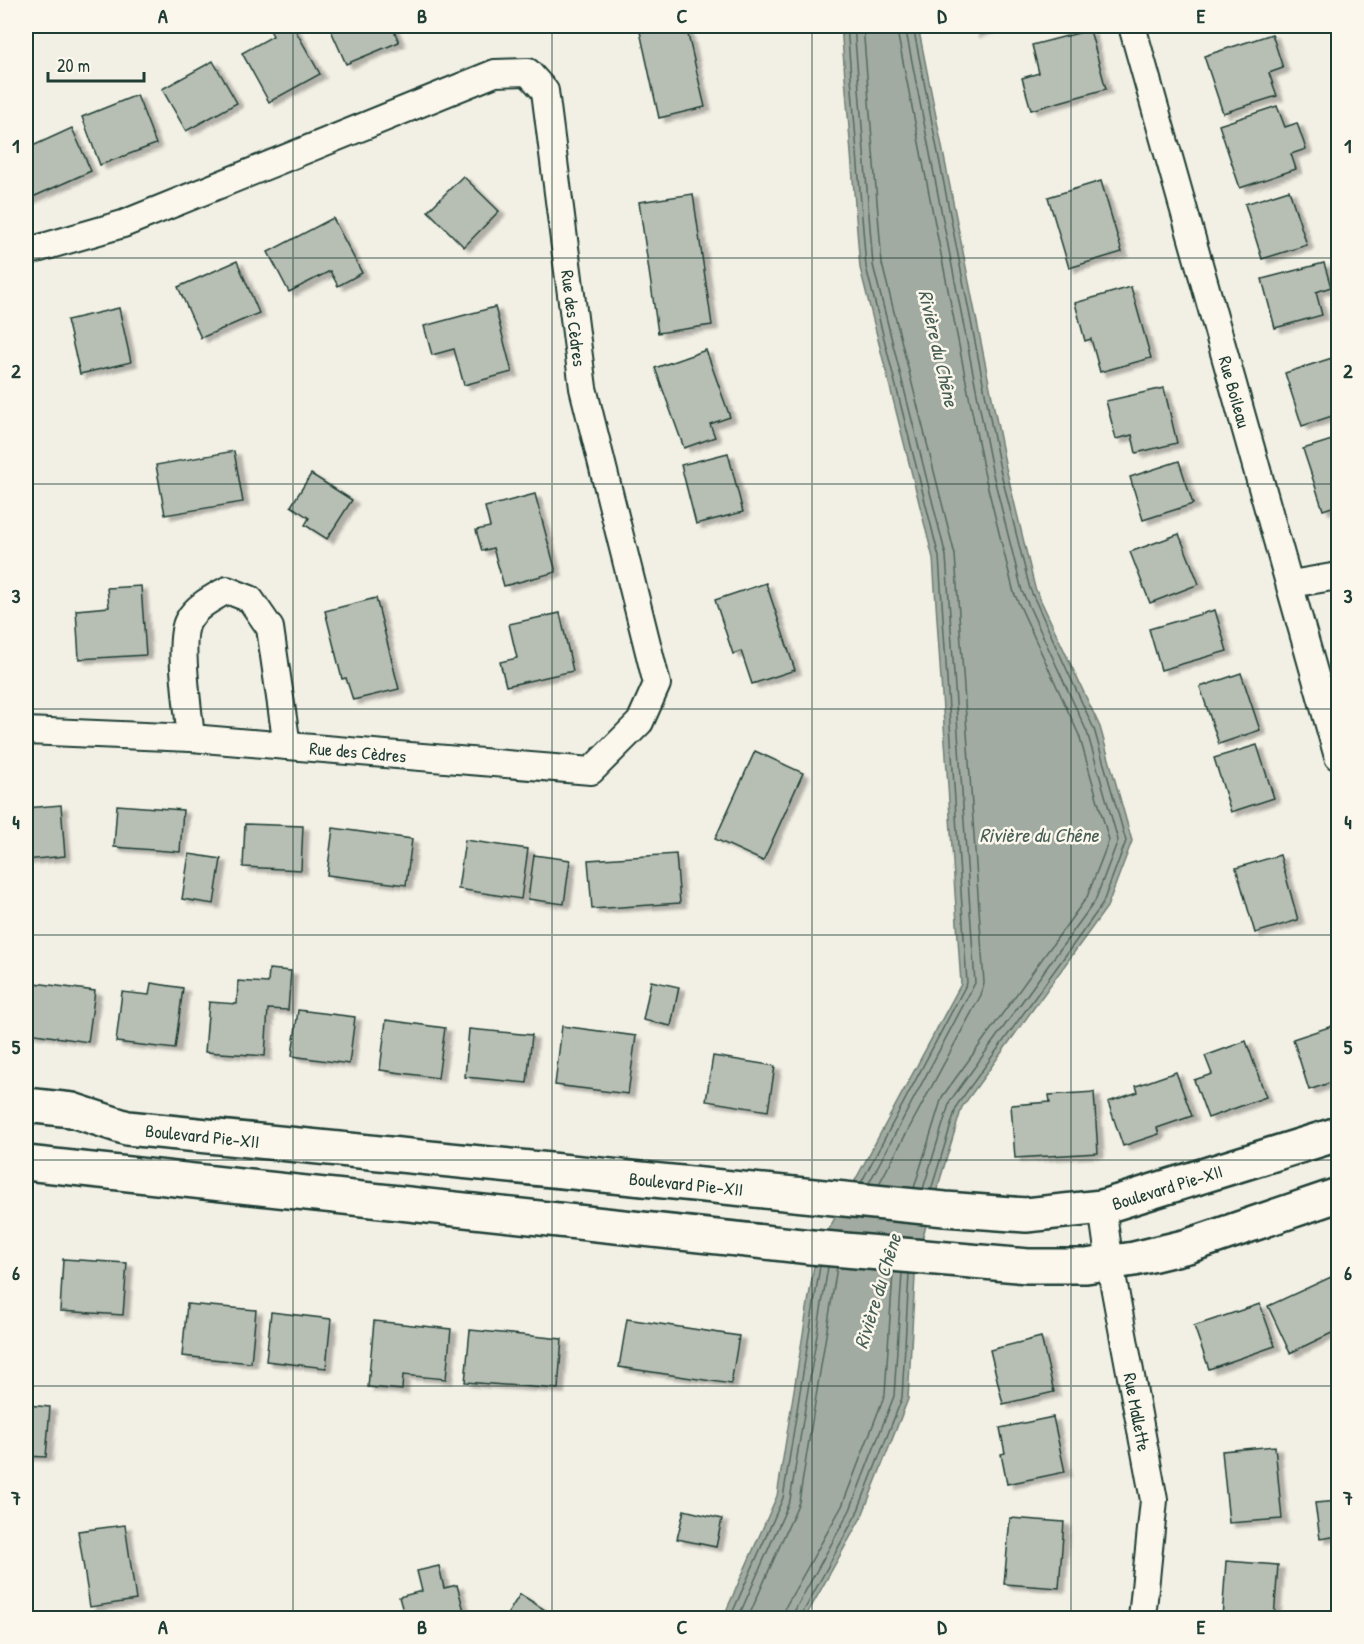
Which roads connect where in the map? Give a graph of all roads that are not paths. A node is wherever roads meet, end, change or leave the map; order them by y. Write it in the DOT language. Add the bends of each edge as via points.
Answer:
graph roads {
  1 [pos="1132,26"];
  2 [pos="26,252"];
  3 [pos="1338,576"];
  4 [pos="1291,584"];
  5 [pos="26,731"];
  6 [pos="191,738"];
  7 [pos="287,747"];
  8 [pos="1338,757"];
  9 [pos="26,1104"];
  10 [pos="1338,1134"];
  11 [pos="26,1163"];
  12 [pos="1338,1195"];
  13 [pos="1102,1207"];
  14 [pos="1110,1264"];
  15 [pos="1142,1618"];
  1 -- 4 [label="street, Rue Boileau"];
  2 -- 7 [label="street, Rue des Cèdres" via="123,224 495,73 528,72 545,91 583,388 657,684 640,722 591,771"];
  3 -- 4 [label="street"];
  4 -- 8 [label="street, Rue Boileau"];
  5 -- 6 [label="street, Rue des Cèdres"];
  6 -- 7 [label="street, Rue des Cèdres"];
  6 -- 7 [label="street, Rue des Cèdres" via="183,663 187,622 206,602 227,590 250,599 270,628"];
  9 -- 13 [label="street, Boulevard Pie-XII" via="72,1110 127,1128 945,1209 1026,1215"];
  10 -- 13 [label="street, Boulevard Pie-XII"];
  11 -- 14 [label="street" via="811,1247 1028,1266"];
  12 -- 14 [label="street" via="1188,1246"];
  13 -- 14 [label="street, Rue Mallette"];
  14 -- 15 [label="street, Rue Mallette" via="1154,1500"];
}
